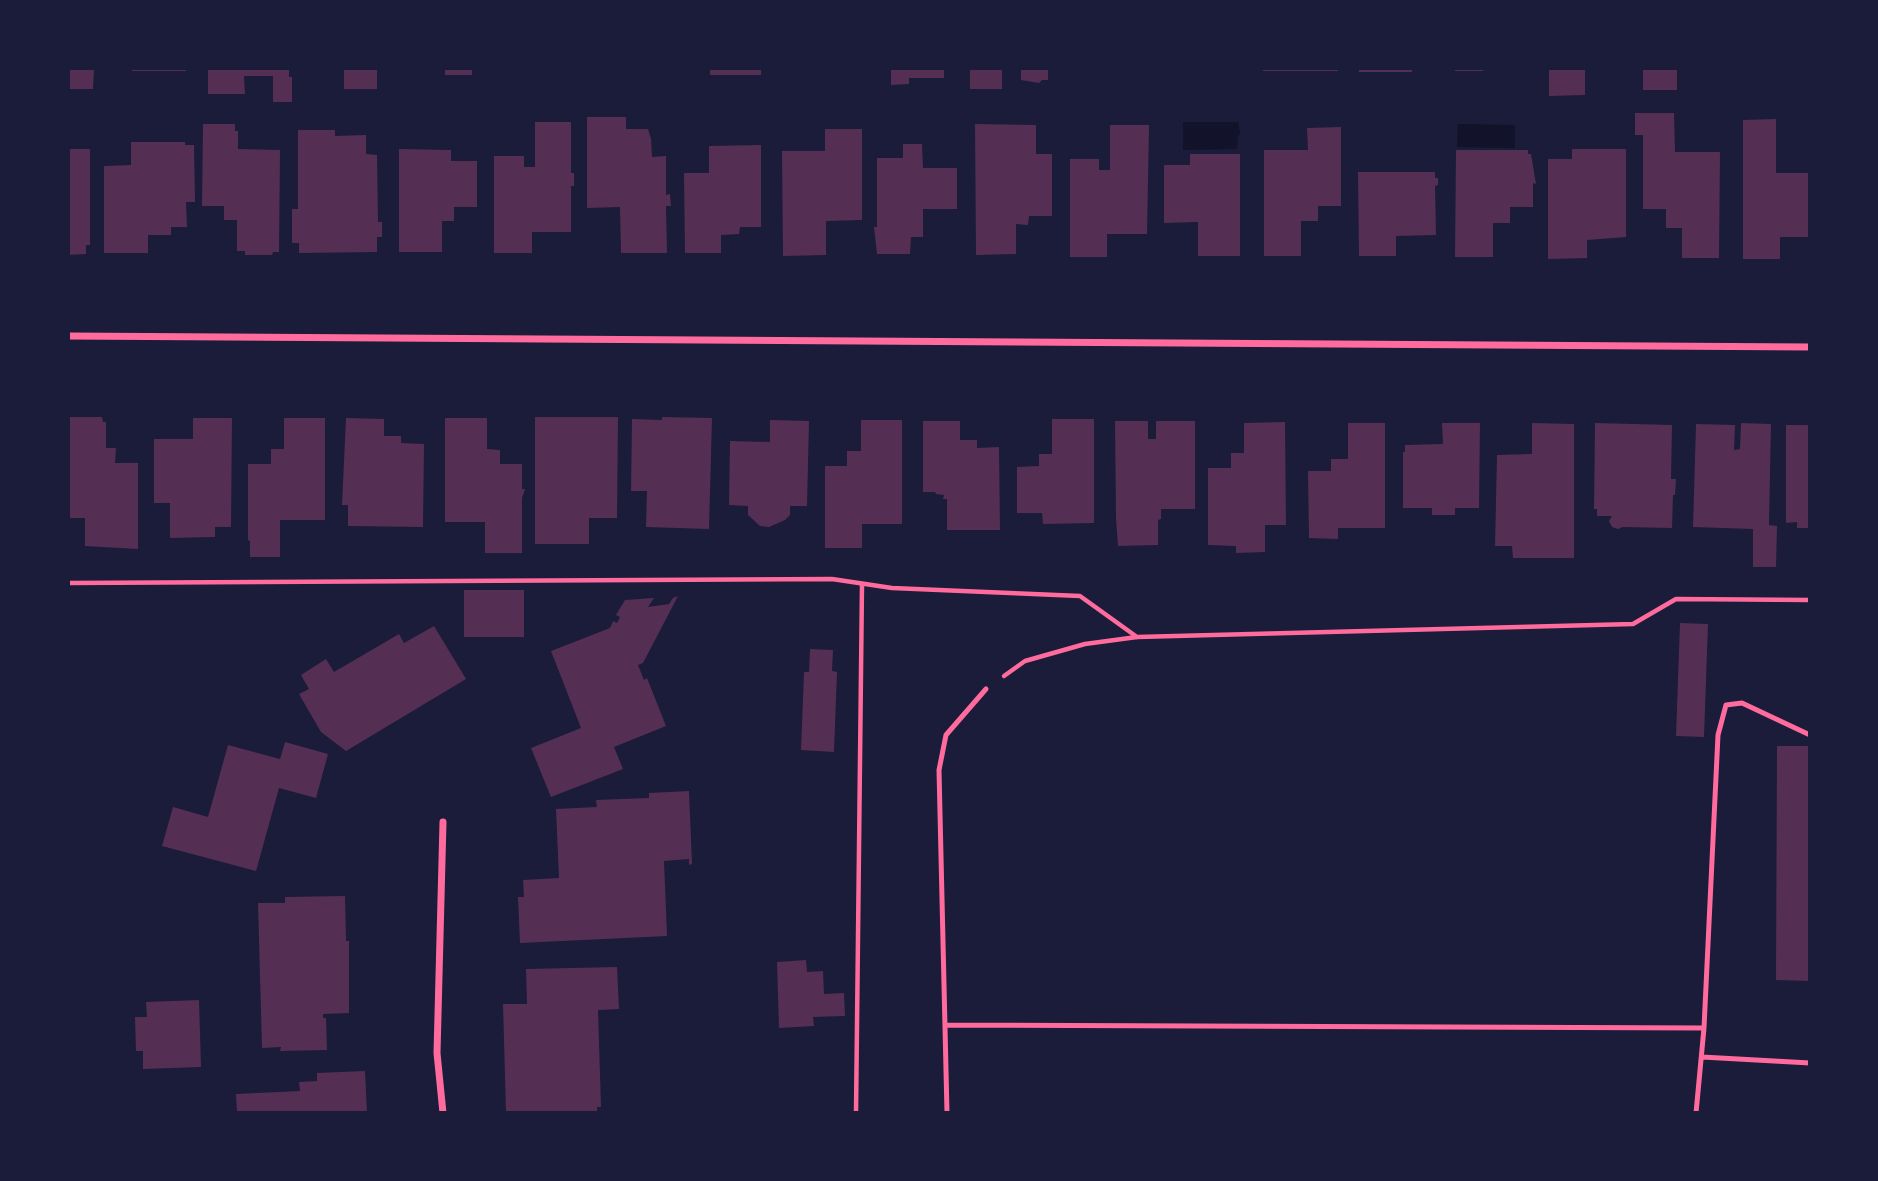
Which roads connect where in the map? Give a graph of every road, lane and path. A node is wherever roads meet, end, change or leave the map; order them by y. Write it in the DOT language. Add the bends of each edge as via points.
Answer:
graph roads {
  1 [pos="68,336"];
  2 [pos="1810,347"];
  3 [pos="68,583"];
  4 [pos="862,584"];
  5 [pos="1810,600"];
  6 [pos="1137,637"];
  7 [pos="986,689"];
  8 [pos="1810,735"];
  9 [pos="443,822"];
  10 [pos="946,1025"];
  11 [pos="1704,1028"];
  12 [pos="1702,1057"];
  13 [pos="1810,1063"];
  14 [pos="443,1113"];
  15 [pos="856,1113"];
  16 [pos="947,1113"];
  17 [pos="1696,1113"];
  1 -- 2 [label="street"];
  3 -- 4 [label="path" via="832,579"];
  4 -- 6 [label="path" via="1080,596"];
  4 -- 15 [label="path"];
  5 -- 6 [label="path" via="1676,599 1633,624"];
  6 -- 7 [label="path" via="1085,644 1025,661"];
  7 -- 10 [label="lane" via="946,735 939,770"];
  8 -- 11 [label="lane" via="1742,703 1726,705 1718,735"];
  9 -- 14 [label="street" via="437,1053"];
  10 -- 11 [label="lane"];
  10 -- 16 [label="lane"];
  11 -- 12 [label="lane"];
  12 -- 13 [label="lane"];
  12 -- 17 [label="lane"];
}
